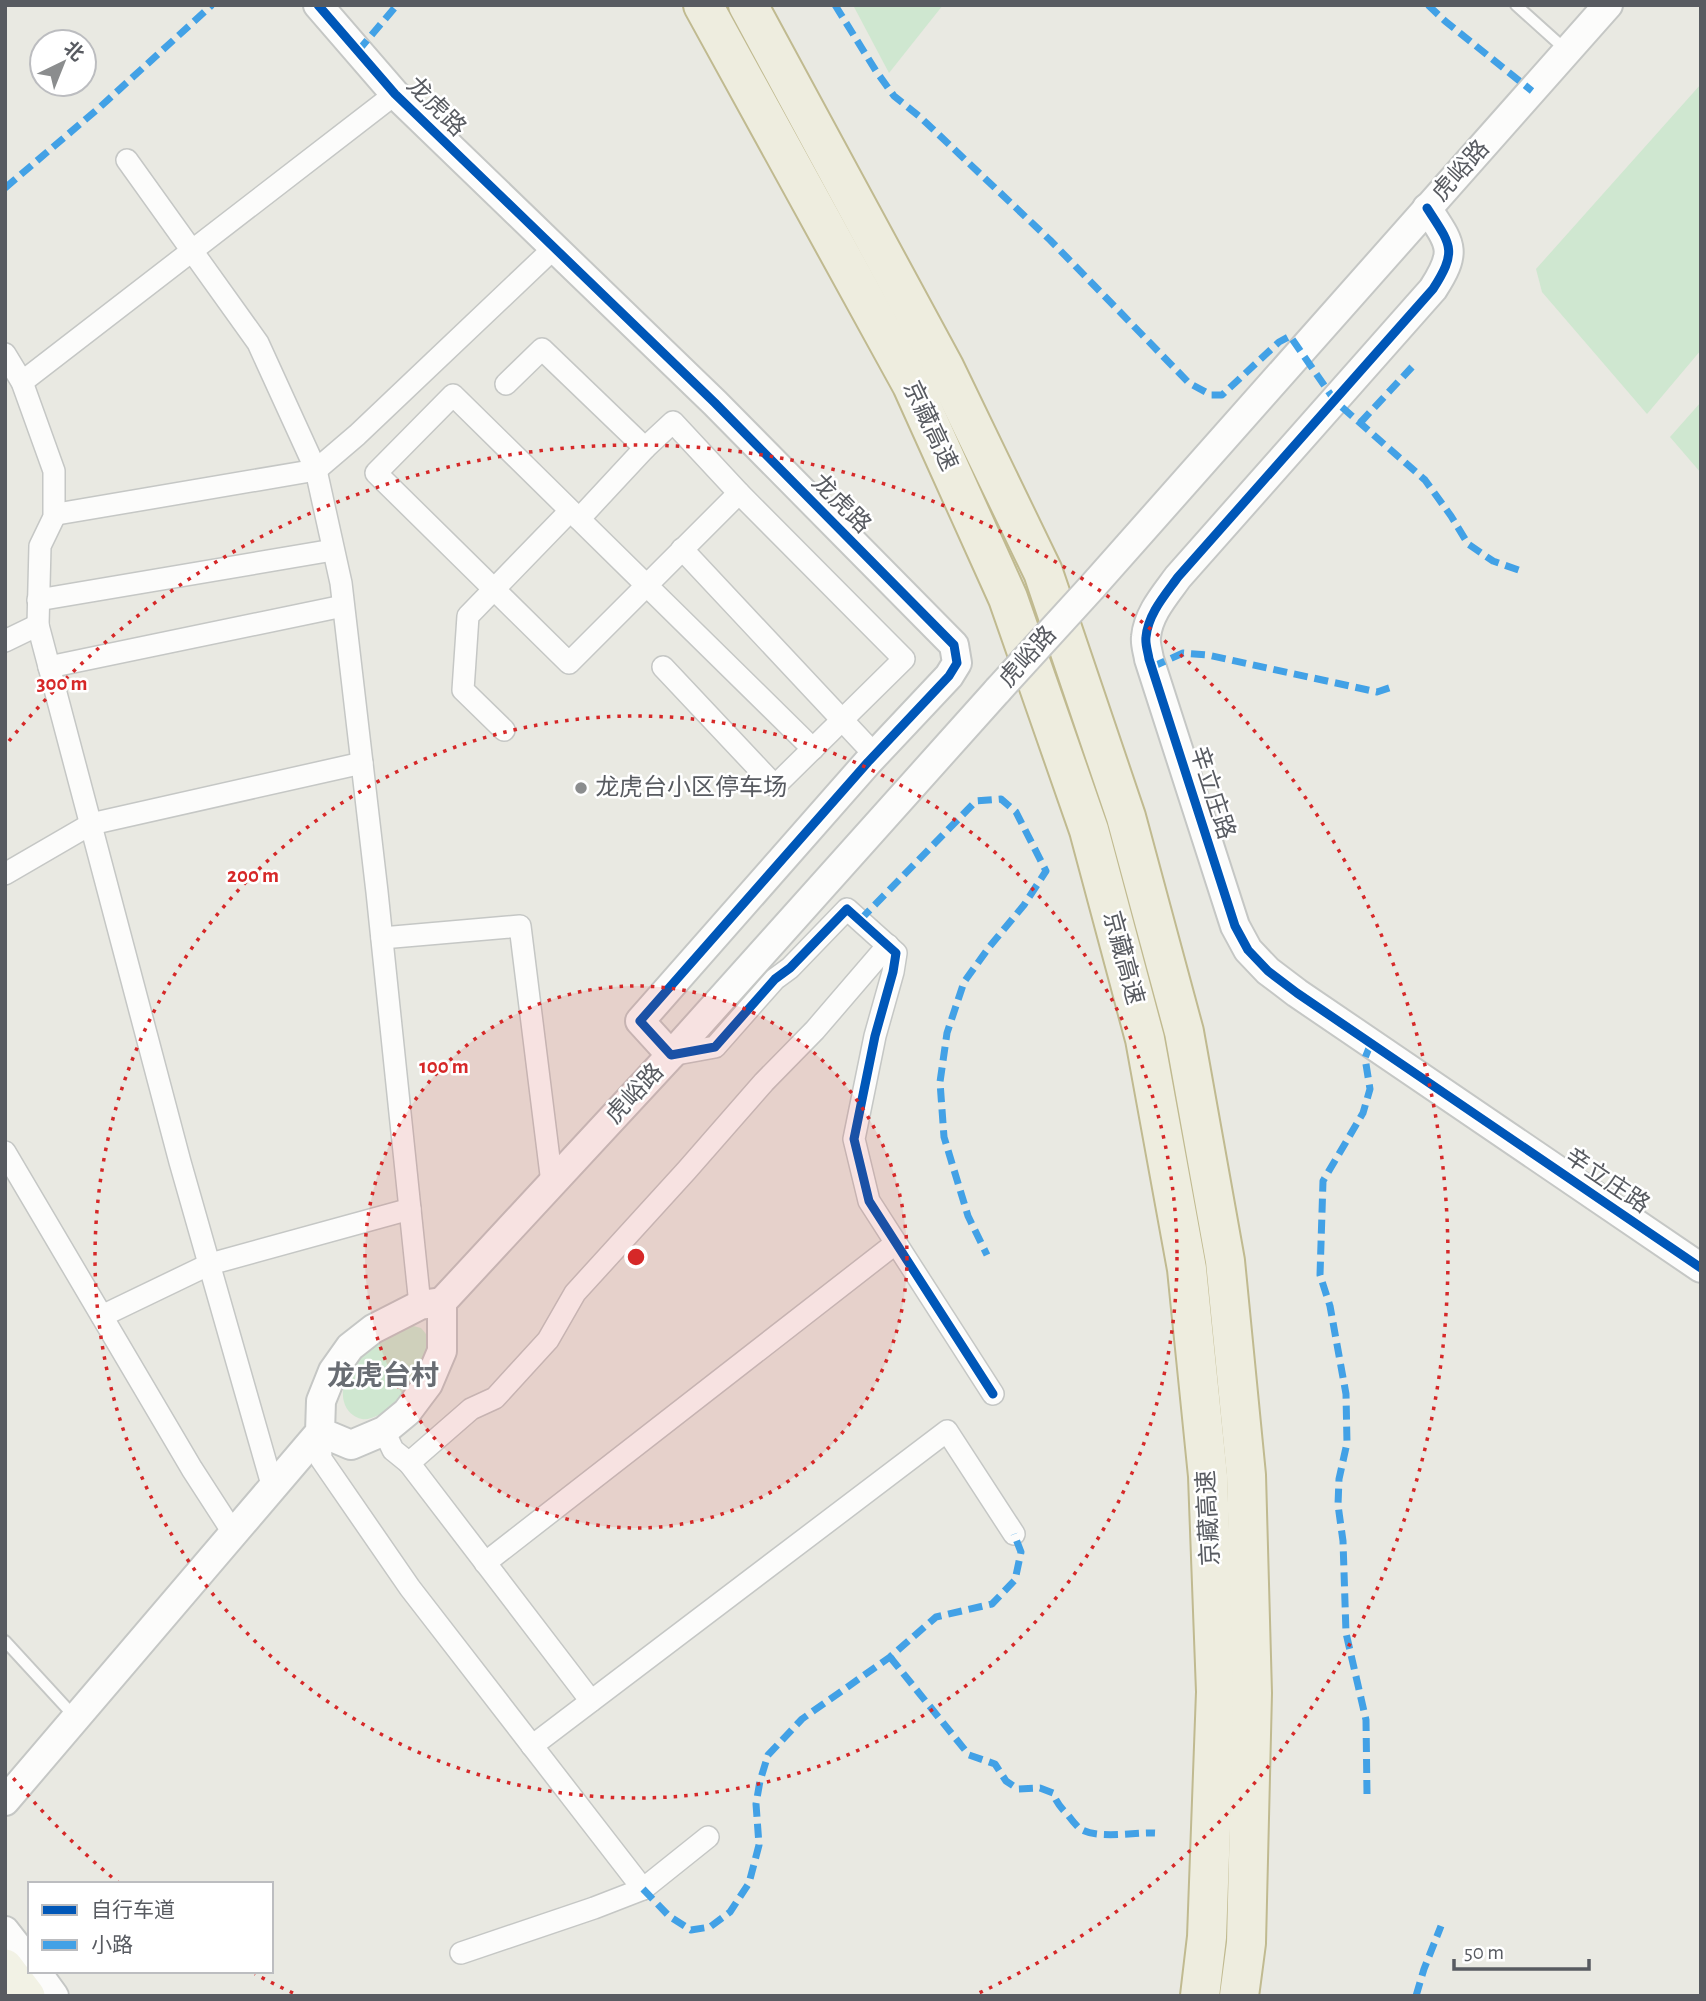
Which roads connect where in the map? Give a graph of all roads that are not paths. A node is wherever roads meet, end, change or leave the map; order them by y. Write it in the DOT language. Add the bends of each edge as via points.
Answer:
graph roads {
  1 [pos="318,5"];
  2 [pos="703,5"];
  3 [pos="748,5"];
  4 [pos="1516,5"];
  5 [pos="1608,5"];
  6 [pos="1567,51"];
  7 [pos="395,94"];
  8 [pos="127,160"];
  9 [pos="1427,208"];
  10 [pos="554,248"];
  11 [pos="191,252"];
  12 [pos="5,354"];
  13 [pos="22,382"];
  14 [pos="506,384"];
  15 [pos="645,448"];
  16 [pos="316,470"];
  17 [pos="739,493"];
  18 [pos="575,515"];
  19 [pos="54,517"];
  20 [pos="682,549"];
  21 [pos="333,550"];
  22 [pos="646,585"];
  23 [pos="494,589"];
  24 [pos="38,600"];
  25 [pos="343,607"];
  26 [pos="38,625"];
  27 [pos="5,641"];
  28 [pos="49,667"];
  29 [pos="663,667"];
  30 [pos="842,720"];
  31 [pos="504,730"];
  32 [pos="813,749"];
  33 [pos="875,755"];
  34 [pos="362,762"];
  35 [pos="91,824"];
  36 [pos="5,874"];
  37 [pos="382,938"];
  38 [pos="888,946"];
  39 [pos="671,1055"];
  40 [pos="5,1152"];
  41 [pos="552,1184"];
  42 [pos="410,1209"];
  43 [pos="896,1243"];
  44 [pos="209,1264"];
  45 [pos="1701,1268"];
  46 [pos="431,1304"];
  47 [pos="102,1316"];
  48 [pos="993,1394"];
  49 [pos="384,1431"];
  50 [pos="320,1432"];
  51 [pos="409,1463"];
  52 [pos="272,1488"];
  53 [pos="234,1534"];
  54 [pos="1014,1534"];
  55 [pos="485,1563"];
  56 [pos="5,1640"];
  57 [pos="591,1701"];
  58 [pos="76,1718"];
  59 [pos="532,1746"];
  60 [pos="5,1801"];
  61 [pos="708,1836"];
  62 [pos="643,1889"];
  63 [pos="5,1931"];
  64 [pos="461,1953"];
  65 [pos="28,1960"];
  66 [pos="5,1967"];
  67 [pos="37,1973"];
  68 [pos="27,1996"];
  69 [pos="54,1996"];
  70 [pos="1200,1996"];
  71 [pos="1239,1996"];
  1 -- 7 [label="street, 龙虎路"];
  2 -- 70 [label="highway, 京藏高速" via="912,385 1008,598 1088,830 1145,1038 1187,1269 1208,1476 1216,1692 1208,1937"];
  3 -- 71 [label="highway, 京藏高速" via="944,367 1043,572 1126,817 1184,1032 1225,1261 1246,1475 1252,1707 1246,1943"];
  4 -- 6 [label="lane"];
  5 -- 6 [label="street, 虎峪路"];
  6 -- 9 [label="street, 虎峪路"];
  7 -- 10 [label="street, 龙虎路"];
  7 -- 11 [label="street"];
  8 -- 11 [label="street"];
  9 -- 39 [label="street, 虎峪路, bridge"];
  9 -- 45 [label="street, 辛立庄路" via="1446,236 1447,268 1178,577 1150,621 1145,639 1149,659 1235,926 1248,950 1297,993"];
  10 -- 16 [label="street"];
  10 -- 33 [label="street, 龙虎路" via="954,645 957,663 949,676"];
  11 -- 13 [label="street"];
  11 -- 16 [label="street" via="258,343"];
  12 -- 13 [label="street"];
  13 -- 19 [label="street" via="54,471"];
  14 -- 15 [label="street" via="542,349"];
  15 -- 17 [label="street" via="673,422"];
  15 -- 18 [label="street"];
  16 -- 19 [label="street"];
  16 -- 21 [label="street"];
  17 -- 20 [label="street"];
  17 -- 30 [label="street" via="904,659"];
  18 -- 22 [label="street"];
  18 -- 23 [label="street"];
  18 -- 23 [label="street" via="453,395 376,473"];
  19 -- 24 [label="street" via="40,546"];
  20 -- 22 [label="street"];
  20 -- 30 [label="street"];
  21 -- 24 [label="street"];
  21 -- 25 [label="street"];
  22 -- 23 [label="street" via="569,663"];
  22 -- 32 [label="street"];
  23 -- 31 [label="street" via="468,617 463,690"];
  24 -- 26 [label="street"];
  25 -- 28 [label="street"];
  25 -- 34 [label="street"];
  26 -- 27 [label="street"];
  26 -- 28 [label="street"];
  28 -- 35 [label="street"];
  29 -- 32 [label="street" via="775,786"];
  30 -- 32 [label="street"];
  30 -- 33 [label="street"];
  33 -- 39 [label="street, 龙虎路" via="640,1021"];
  34 -- 35 [label="street"];
  34 -- 37 [label="street"];
  35 -- 36 [label="street"];
  35 -- 44 [label="street"];
  37 -- 41 [label="street" via="520,926"];
  37 -- 42 [label="street"];
  38 -- 39 [label="street" via="847,909 775,979 715,1047"];
  38 -- 43 [label="street" via="896,954 893,972 854,1139 869,1201"];
  38 -- 51 [label="street" via="575,1293 548,1340 522,1369 495,1398 471,1409"];
  39 -- 41 [label="street, 虎峪路"];
  40 -- 47 [label="street"];
  41 -- 46 [label="street, 虎峪路"];
  42 -- 44 [label="street"];
  42 -- 46 [label="street"];
  43 -- 48 [label="street"];
  43 -- 55 [label="street"];
  44 -- 47 [label="street"];
  44 -- 52 [label="street"];
  46 -- 49 [label="street" via="442,1350 428,1384 407,1412"];
  46 -- 50 [label="street, 虎峪路" via="373,1329 350,1347 333,1371 321,1401"];
  47 -- 53 [label="street"];
  49 -- 50 [label="street" via="351,1445"];
  49 -- 51 [label="street" via="393,1450"];
  50 -- 52 [label="street"];
  50 -- 59 [label="street" via="321,1459 410,1588"];
  51 -- 55 [label="street"];
  52 -- 53 [label="street"];
  53 -- 58 [label="street"];
  54 -- 57 [label="street" via="947,1431"];
  55 -- 57 [label="street"];
  56 -- 58 [label="lane"];
  57 -- 59 [label="street"];
  58 -- 60 [label="street"];
  59 -- 62 [label="street"];
  61 -- 62 [label="street"];
  62 -- 64 [label="street"];
  63 -- 65 [label="street"];
  66 -- 68 [label="main road"];
  67 -- 69 [label="street"];
}
